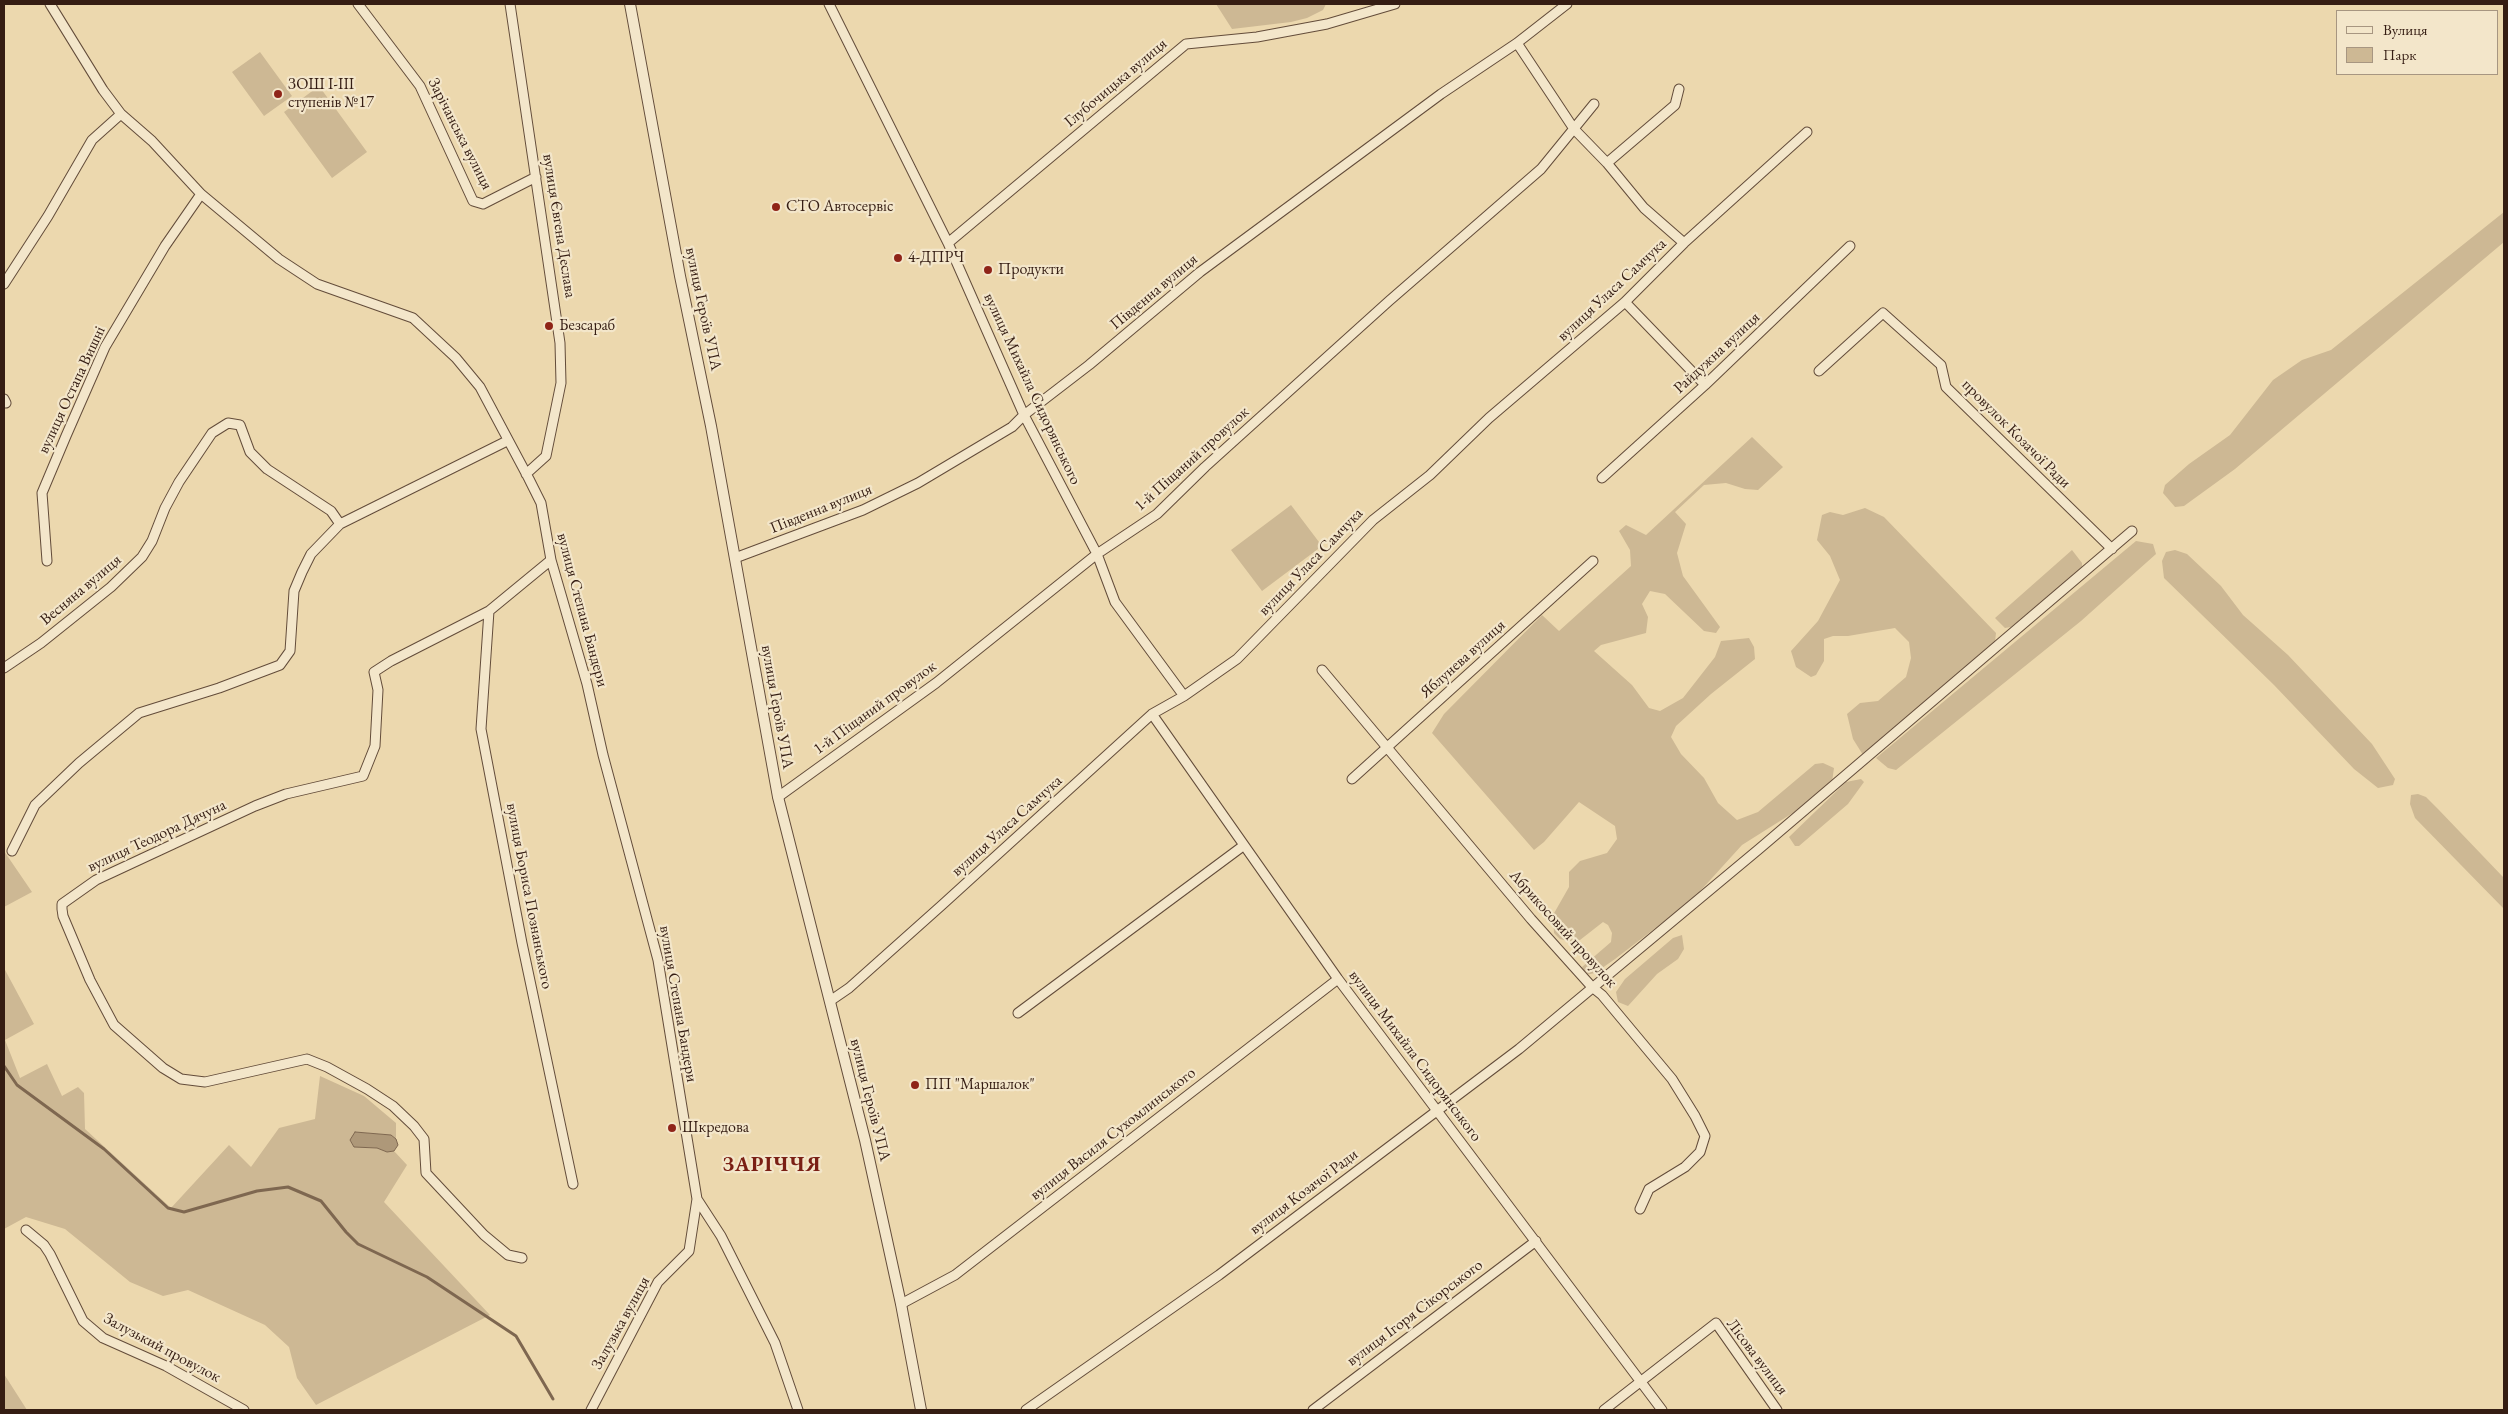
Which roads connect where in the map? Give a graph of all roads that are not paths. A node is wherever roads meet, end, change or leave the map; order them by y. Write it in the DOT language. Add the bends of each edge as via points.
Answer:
graph roads {
  1 [pos="50,4"];
  2 [pos="358,4"];
  3 [pos="510,4"];
  4 [pos="630,4"];
  5 [pos="829,4"];
  6 [pos="1395,4"];
  7 [pos="1567,4"];
  8 [pos="1517,43"];
  9 [pos="1678,89"];
  10 [pos="1594,104"];
  11 [pos="122,114"];
  12 [pos="1574,129"];
  13 [pos="1806,132"];
  14 [pos="1607,163"];
  15 [pos="536,177"];
  16 [pos="201,194"];
  17 [pos="948,243"];
  18 [pos="1684,243"];
  19 [pos="1850,246"];
  20 [pos="4,284"];
  21 [pos="1625,302"];
  22 [pos="1819,370"];
  23 [pos="1705,385"];
  24 [pos="1024,415"];
  25 [pos="507,440"];
  26 [pos="526,474"];
  27 [pos="1602,478"];
  28 [pos="340,524"];
  29 [pos="2132,531"];
  30 [pos="2112,549"];
  31 [pos="1097,554"];
  32 [pos="736,558"];
  33 [pos="551,560"];
  34 [pos="47,561"];
  35 [pos="1593,561"];
  36 [pos="489,611"];
  37 [pos="4,668"];
  38 [pos="1322,670"];
  39 [pos="1184,696"];
  40 [pos="1152,714"];
  41 [pos="1388,747"];
  42 [pos="1352,779"];
  43 [pos="778,797"];
  44 [pos="1243,846"];
  45 [pos="12,851"];
  46 [pos="1338,979"];
  47 [pos="1592,987"];
  48 [pos="830,1002"];
  49 [pos="1018,1013"];
  50 [pos="1437,1111"];
  51 [pos="573,1184"];
  52 [pos="697,1199"];
  53 [pos="1640,1209"];
  54 [pos="26,1230"];
  55 [pos="1536,1240"];
  56 [pos="522,1258"];
  57 [pos="901,1304"];
  58 [pos="1640,1382"];
  59 [pos="244,1410"];
  60 [pos="591,1410"];
  61 [pos="798,1410"];
  62 [pos="921,1410"];
  63 [pos="1026,1410"];
  64 [pos="1313,1410"];
  65 [pos="1604,1410"];
  66 [pos="1662,1410"];
  67 [pos="1777,1410"];
  1 -- 11 [label="street, вулиця Степана Бандери"];
  2 -- 15 [label="street, Зарічанська вулиця" via="420,86 474,201 483,204"];
  3 -- 15 [label="street, вулиця Євгена Деслава"];
  4 -- 32 [label="street, вулиця Героїв УПА"];
  5 -- 17 [label="street, вулиця Михайла Сидорянського"];
  6 -- 17 [label="street, Глубочицька вулиця" via="1327,24 1257,37 1186,44"];
  7 -- 8 [label="street, Південна вулиця"];
  8 -- 12 [label="street"];
  8 -- 24 [label="street, Південна вулиця" via="1441,94 1200,272 1090,366"];
  9 -- 14 [label="street" via="1675,105"];
  10 -- 12 [label="street, 1-й Піщаний провулок"];
  11 -- 16 [label="street, вулиця Степана Бандери"];
  11 -- 20 [label="street" via="92,140"];
  12 -- 14 [label="street"];
  12 -- 31 [label="street, 1-й Піщаний провулок" via="1541,169 1204,467 1157,514"];
  13 -- 18 [label="street, вулиця Уласа Самчука"];
  14 -- 18 [label="street" via="1644,208"];
  15 -- 26 [label="street, вулиця Євгена Деслава" via="560,343 561,383 546,456"];
  16 -- 25 [label="street, вулиця Степана Бандери" via="279,259 317,284 413,318 456,358 480,387"];
  16 -- 34 [label="street, вулиця Остапа Вишні" via="165,246 105,347 42,493"];
  17 -- 24 [label="street, вулиця Михайла Сидорянського"];
  18 -- 21 [label="street, вулиця Уласа Самчука"];
  19 -- 23 [label="street, Райдужна вулиця"];
  21 -- 23 [label="street"];
  21 -- 39 [label="street, вулиця Уласа Самчука" via="1489,418 1430,475 1372,520 1237,659"];
  22 -- 30 [label="street, провулок Козачої Ради" via="1883,313 1941,365 1946,387"];
  23 -- 27 [label="street, Райдужна вулиця"];
  24 -- 31 [label="street, вулиця Михайла Сидорянського"];
  24 -- 32 [label="street, Південна вулиця" via="1012,427 918,483 863,510"];
  25 -- 26 [label="street, вулиця Степана Бандери"];
  25 -- 28 [label="street"];
  26 -- 33 [label="street, вулиця Степана Бандери" via="541,503"];
  28 -- 37 [label="street, Весняна вулиця" via="331,511 267,469 250,452 240,425 228,423 212,433 179,482 142,557 111,587"];
  28 -- 45 [label="street" via="312,554 294,590 290,651 280,665 139,713 35,805"];
  29 -- 30 [label="street, вулиця Козачої Ради"];
  30 -- 47 [label="street, вулиця Козачої Ради"];
  31 -- 39 [label="street, вулиця Михайла Сидорянського" via="1115,602"];
  31 -- 43 [label="street, 1-й Піщаний провулок" via="936,684"];
  32 -- 43 [label="street, вулиця Героїв УПА"];
  33 -- 36 [label="street, вулиця Теодора Дячуна"];
  33 -- 52 [label="street, вулиця Степана Бандери" via="587,684 658,960"];
  35 -- 41 [label="street, Яблунева вулиця"];
  36 -- 51 [label="street, вулиця Бориса Познанського" via="482,729 522,943"];
  36 -- 56 [label="street, вулиця Теодора Дячуна" via="374,672 378,690 375,746 363,776 286,794 255,806 96,880 62,904 62,909 90,980 114,1024 163,1068 181,1078 205,1082 307,1059 327,1067 367,1089 407,1119 424,1139 426,1173 484,1235 508,1255"];
  38 -- 41 [label="street, Абрикосовий провулок"];
  39 -- 40 [label="street, вулиця Уласа Самчука"];
  40 -- 44 [label="street, вулиця Михайла Сидорянського"];
  40 -- 48 [label="street, вулиця Уласа Самчука"];
  41 -- 42 [label="street, Яблунева вулиця"];
  41 -- 47 [label="street, Абрикосовий провулок"];
  43 -- 48 [label="street, вулиця Героїв УПА"];
  44 -- 46 [label="street, вулиця Михайла Сидорянського"];
  44 -- 49 [label="street"];
  46 -- 50 [label="street, вулиця Михайла Сидорянського"];
  46 -- 57 [label="street, вулиця Василя Сухомлинського" via="955,1275"];
  47 -- 50 [label="street, вулиця Козачої Ради" via="1520,1049"];
  47 -- 53 [label="street, Абрикосовий провулок" via="1672,1079 1706,1136 1700,1152 1685,1167 1649,1189"];
  48 -- 57 [label="street, вулиця Героїв УПА"];
  50 -- 55 [label="street, вулиця Михайла Сидорянського"];
  50 -- 63 [label="street, вулиця Козачої Ради" via="1218,1275"];
  52 -- 60 [label="street, Залузька вулиця" via="689,1251 658,1282"];
  52 -- 61 [label="street, вулиця Степана Бандери" via="721,1236 771,1335"];
  54 -- 59 [label="street, Залузький провулок" via="44,1245 83,1321 103,1338 166,1366"];
  55 -- 58 [label="street, вулиця Михайла Сидорянського"];
  55 -- 64 [label="street, вулиця Ігоря Сікорського"];
  57 -- 62 [label="street, вулиця Героїв УПА"];
  58 -- 65 [label="street"];
  58 -- 66 [label="street, вулиця Михайла Сидорянського"];
  58 -- 67 [label="street, Лісова вулиця" via="1716,1323"];
}
